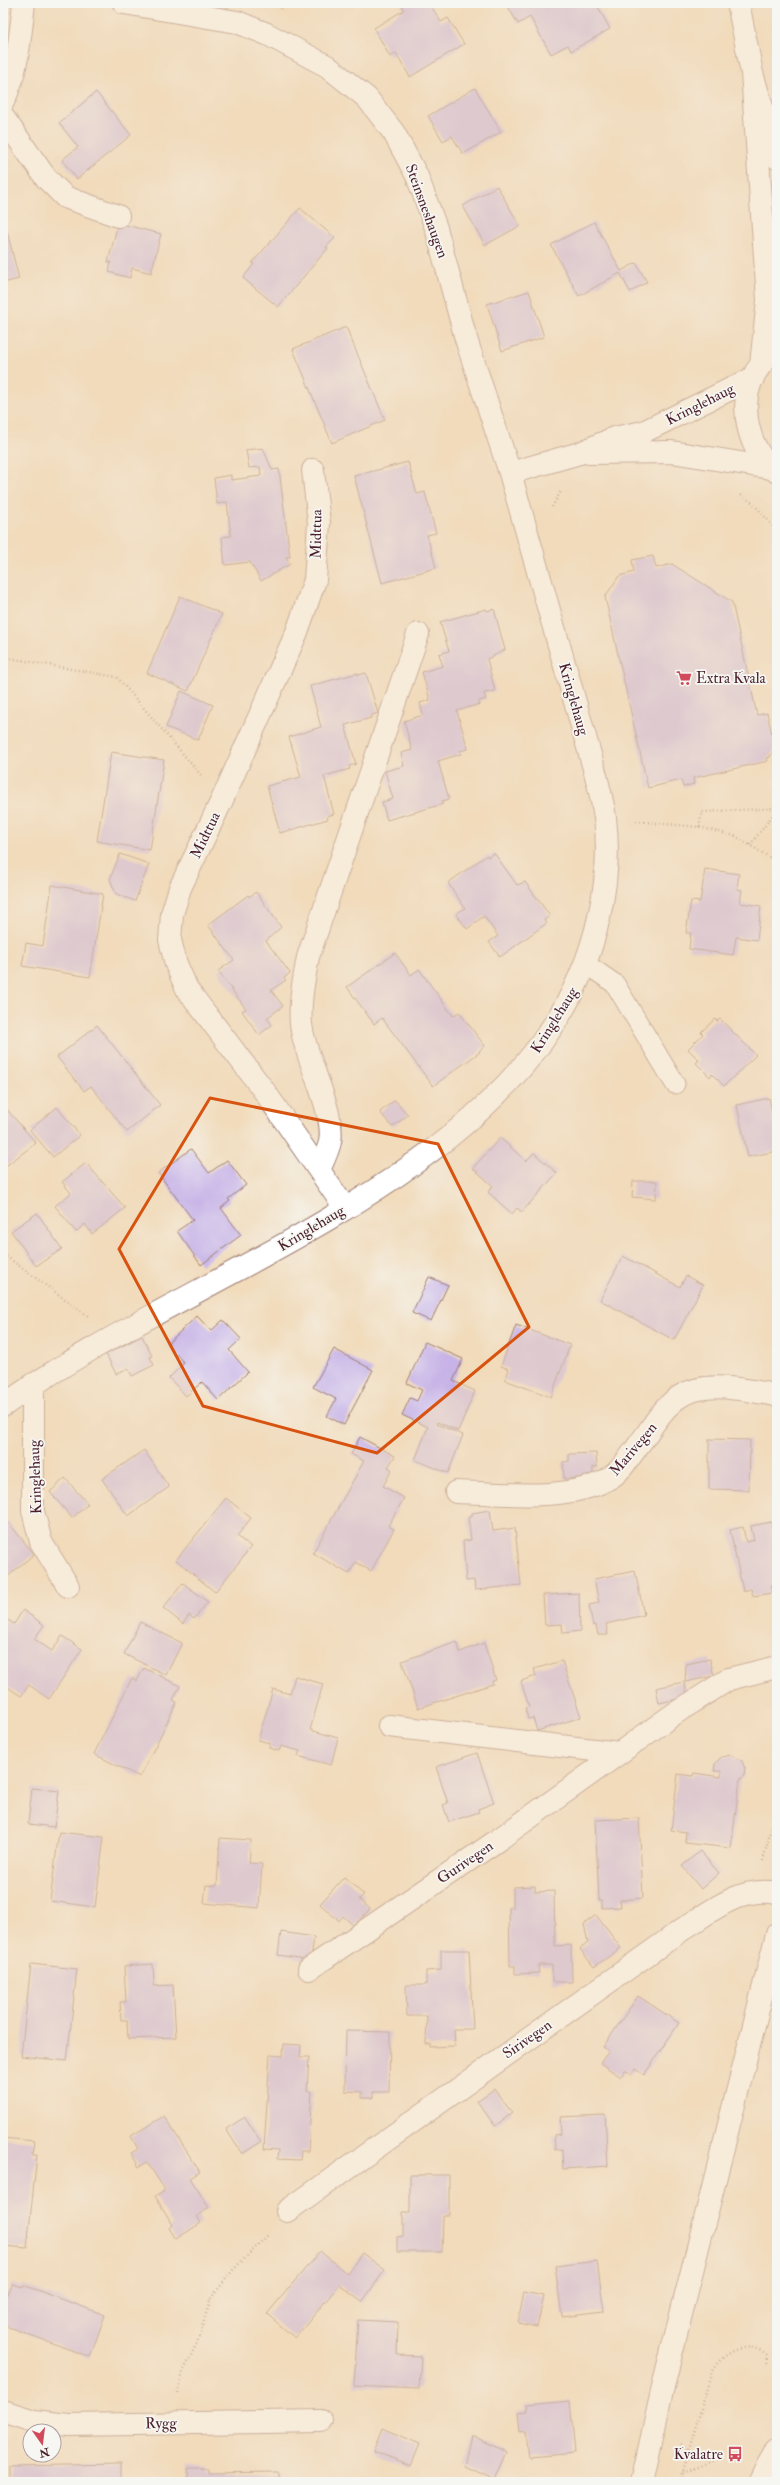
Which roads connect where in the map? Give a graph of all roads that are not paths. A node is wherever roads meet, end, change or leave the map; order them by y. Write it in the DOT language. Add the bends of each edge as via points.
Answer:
graph roads {
  1 [pos="24,3"];
  2 [pos="124,3"];
  3 [pos="738,3"];
  4 [pos="752,73"];
  5 [pos="3,102"];
  6 [pos="3,117"];
  7 [pos="777,158"];
  8 [pos="118,216"];
  9 [pos="777,349"];
  10 [pos="757,371"];
  11 [pos="580,453"];
  12 [pos="313,470"];
  13 [pos="774,470"];
  14 [pos="510,474"];
  15 [pos="418,634"];
  16 [pos="586,964"];
  17 [pos="675,1084"];
  18 [pos="319,1170"];
  19 [pos="345,1208"];
  20 [pos="33,1384"];
  21 [pos="777,1395"];
  22 [pos="3,1406"];
  23 [pos="456,1492"];
  24 [pos="68,1586"];
  25 [pos="777,1667"];
  26 [pos="389,1726"];
  27 [pos="620,1753"];
  28 [pos="777,1893"];
  29 [pos="777,1934"];
  30 [pos="309,1969"];
  31 [pos="287,2211"];
  32 [pos="3,2411"];
  33 [pos="321,2421"];
  34 [pos="777,2449"];
  35 [pos="642,2482"];
  36 [pos="761,2482"];
  1 -- 5 [label="street" via="17,58 10,87"];
  2 -- 14 [label="street, Steinsneshaugen" via="237,22 267,34 327,66 367,98 394,133 417,176 436,228 466,339"];
  3 -- 4 [label="street"];
  4 -- 7 [label="street"];
  4 -- 10 [label="street" via="768,300"];
  6 -- 8 [label="street" via="46,178 65,197"];
  9 -- 10 [label="street, Kringlehaug"];
  10 -- 11 [label="street, Kringlehaug" via="643,432 614,438"];
  10 -- 13 [label="street" via="748,393 747,425 756,449"];
  11 -- 13 [label="street, Kringlehaug" via="672,452"];
  11 -- 14 [label="street, Kringlehaug"];
  12 -- 18 [label="street, Midttua" via="319,524 315,580 297,632 180,888 172,914 170,940 176,964 188,989"];
  14 -- 16 [label="street, Kringlehaug" via="595,772 606,819 603,896"];
  15 -- 18 [label="street" via="308,957 301,997 301,1025 328,1113 330,1141"];
  16 -- 17 [label="lane" via="615,984"];
  16 -- 19 [label="street, Kringlehaug" via="571,998 524,1066 479,1110 424,1156"];
  18 -- 19 [label="street, Midttua"];
  19 -- 20 [label="street, Kringlehaug" via="310,1231 115,1336"];
  20 -- 22 [label="street, Kringlehaug"];
  20 -- 24 [label="street, Kringlehaug" via="33,1511 41,1542"];
  21 -- 23 [label="street, Marivegen" via="700,1388 678,1397 610,1479 591,1487 568,1493"];
  25 -- 27 [label="street, Gurivegen" via="729,1679"];
  26 -- 27 [label="street"];
  27 -- 30 [label="street, Gurivegen"];
  28 -- 31 [label="street, Sirivegen" via="748,1892 724,1902"];
  29 -- 35 [label="street" via="665,2378"];
  32 -- 33 [label="street, Rygg" via="34,2421 68,2425"];
  34 -- 36 [label="street"];
}
